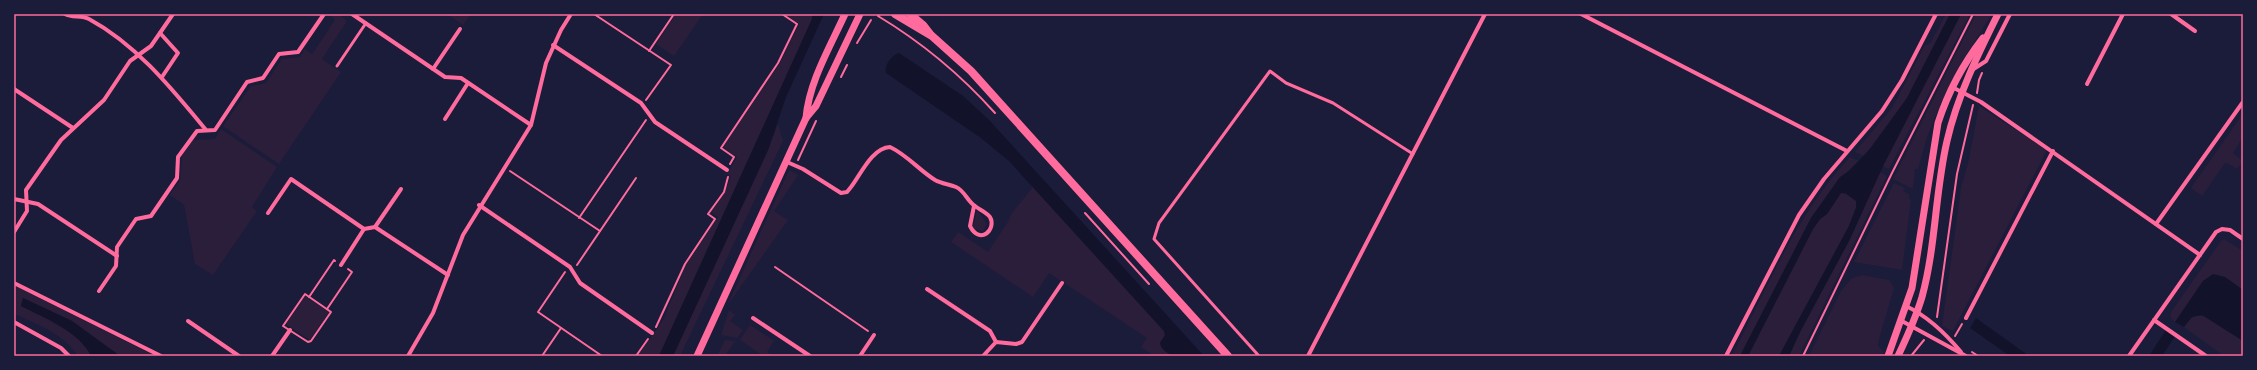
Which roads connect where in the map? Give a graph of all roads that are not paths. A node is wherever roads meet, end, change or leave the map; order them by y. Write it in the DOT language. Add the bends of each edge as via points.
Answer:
graph roads {
  1 [pos="65,14"];
  2 [pos="173,14"];
  3 [pos="324,14"];
  4 [pos="352,14"];
  5 [pos="572,14"];
  6 [pos="845,14"];
  7 [pos="860,14"];
  8 [pos="895,14"];
  9 [pos="910,14"];
  10 [pos="1485,14"];
  11 [pos="1581,14"];
  12 [pos="1936,14"];
  13 [pos="1998,14"];
  14 [pos="2010,14"];
  15 [pos="2123,14"];
  16 [pos="2171,14"];
  17 [pos="366,23"];
  18 [pos="460,29"];
  19 [pos="1990,29"];
  20 [pos="2195,31"];
  21 [pos="160,33"];
  22 [pos="932,36"];
  23 [pos="554,45"];
  24 [pos="138,55"];
  25 [pos="337,66"];
  26 [pos="433,69"];
  27 [pos="1972,71"];
  28 [pos="162,77"];
  29 [pos="468,83"];
  30 [pos="2087,84"];
  31 [pos="1952,87"];
  32 [pos="14,89"];
  33 [pos="1963,92"];
  34 [pos="2243,102"];
  35 [pos="806,118"];
  36 [pos="445,119"];
  37 [pos="531,125"];
  38 [pos="73,128"];
  39 [pos="206,130"];
  40 [pos="1847,151"];
  41 [pos="2053,151"];
  42 [pos="1414,154"];
  43 [pos="787,162"];
  44 [pos="727,170"];
  45 [pos="401,189"];
  46 [pos="14,199"];
  47 [pos="27,201"];
  48 [pos="479,205"];
  49 [pos="974,206"];
  50 [pos="268,213"];
  51 [pos="2156,224"];
  52 [pos="375,227"];
  53 [pos="364,229"];
  54 [pos="14,232"];
  55 [pos="2243,239"];
  56 [pos="2200,255"];
  57 [pos="117,256"];
  58 [pos="341,265"];
  59 [pos="448,275"];
  60 [pos="14,283"];
  61 [pos="1062,283"];
  62 [pos="927,289"];
  63 [pos="99,291"];
  64 [pos="1906,306"];
  65 [pos="1917,311"];
  66 [pos="753,318"];
  67 [pos="1966,318"];
  68 [pos="1900,320"];
  69 [pos="2154,320"];
  70 [pos="188,321"];
  71 [pos="14,322"];
  72 [pos="1912,326"];
  73 [pos="290,330"];
  74 [pos="652,333"];
  75 [pos="874,335"];
  76 [pos="996,342"];
  77 [pos="1961,353"];
  78 [pos="69,356"];
  79 [pos="161,356"];
  80 [pos="239,356"];
  81 [pos="272,356"];
  82 [pos="408,356"];
  83 [pos="697,356"];
  84 [pos="810,356"];
  85 [pos="860,356"];
  86 [pos="983,356"];
  87 [pos="1228,356"];
  88 [pos="1259,356"];
  89 [pos="1308,356"];
  90 [pos="1726,356"];
  91 [pos="1888,356"];
  92 [pos="1898,356"];
  93 [pos="1966,356"];
  94 [pos="2129,356"];
  95 [pos="2206,356"];
  1 -- 24 [label="street" via="87,18"];
  2 -- 21 [label="street"];
  3 -- 39 [label="street" via="298,52 279,54 263,78 248,82 215,130"];
  4 -- 17 [label="street"];
  5 -- 23 [label="street"];
  6 -- 35 [label="street" via="819,71 807,104"];
  7 -- 35 [label="street" via="816,106"];
  8 -- 22 [label="main road"];
  9 -- 22 [label="main road"];
  10 -- 42 [label="street"];
  11 -- 40 [label="street"];
  12 -- 40 [label="street" via="1902,80 1882,111"];
  13 -- 19 [label="street"];
  14 -- 27 [label="street" via="1986,61"];
  15 -- 30 [label="street"];
  16 -- 20 [label="street"];
  17 -- 25 [label="lane"];
  17 -- 26 [label="street"];
  18 -- 26 [label="street"];
  19 -- 27 [label="street"];
  19 -- 31 [label="street"];
  21 -- 24 [label="street" via="151,46"];
  21 -- 28 [label="street" via="178,53"];
  22 -- 87 [label="main road" via="970,71"];
  23 -- 37 [label="street" via="546,63"];
  23 -- 44 [label="street" via="643,105 655,122"];
  24 -- 28 [label="street"];
  24 -- 38 [label="street" via="130,61 104,100"];
  26 -- 29 [label="street" via="445,77 461,78"];
  27 -- 33 [label="street"];
  28 -- 39 [label="street"];
  29 -- 36 [label="street"];
  29 -- 37 [label="street"];
  31 -- 33 [label="street"];
  31 -- 64 [label="street" via="1944,105 1934,142 1916,266"];
  32 -- 38 [label="street"];
  33 -- 41 [label="street"];
  33 -- 65 [label="street" via="1947,141 1926,277"];
  34 -- 51 [label="street"];
  35 -- 43 [label="street"];
  37 -- 48 [label="street"];
  38 -- 47 [label="street" via="61,140 26,190"];
  39 -- 57 [label="street" via="197,131 178,157 177,178 151,216 136,219 117,248"];
  40 -- 90 [label="street" via="1799,215"];
  41 -- 51 [label="street"];
  41 -- 67 [label="street"];
  42 -- 88 [label="lane" via="1333,103 1286,83 1270,71 1159,223 1154,239"];
  42 -- 89 [label="street"];
  43 -- 49 [label="street" via="841,193 852,188 882,147 890,147 934,179 961,190"];
  43 -- 83 [label="street"];
  45 -- 52 [label="street"];
  46 -- 47 [label="street"];
  47 -- 54 [label="street" via="27,211"];
  47 -- 57 [label="street" via="38,204"];
  48 -- 59 [label="street" via="463,235"];
  48 -- 74 [label="street" via="569,266 580,283"];
  49 -- 49 [label="street" via="990,217 992,222 987,234 977,235 970,226"];
  50 -- 53 [label="street" via="290,179"];
  51 -- 56 [label="street"];
  52 -- 53 [label="street"];
  52 -- 59 [label="street"];
  53 -- 58 [label="street"];
  55 -- 56 [label="street" via="2230,230 2222,229 2216,232"];
  56 -- 69 [label="street"];
  57 -- 63 [label="street" via="116,266"];
  59 -- 82 [label="street" via="433,313"];
  60 -- 79 [label="street"];
  61 -- 76 [label="street" via="1022,342"];
  62 -- 76 [label="street" via="990,331"];
  64 -- 65 [label="street"];
  64 -- 68 [label="street"];
  65 -- 72 [label="street"];
  65 -- 77 [label="street" via="1952,341"];
  66 -- 84 [label="street"];
  68 -- 72 [label="street"];
  68 -- 91 [label="street"];
  69 -- 94 [label="street"];
  69 -- 95 [label="street"];
  70 -- 80 [label="street"];
  71 -- 78 [label="street" via="61,348"];
  72 -- 77 [label="street"];
  72 -- 92 [label="street"];
  73 -- 81 [label="street"];
  75 -- 85 [label="street"];
  76 -- 86 [label="street"];
  77 -- 93 [label="street"];
}
